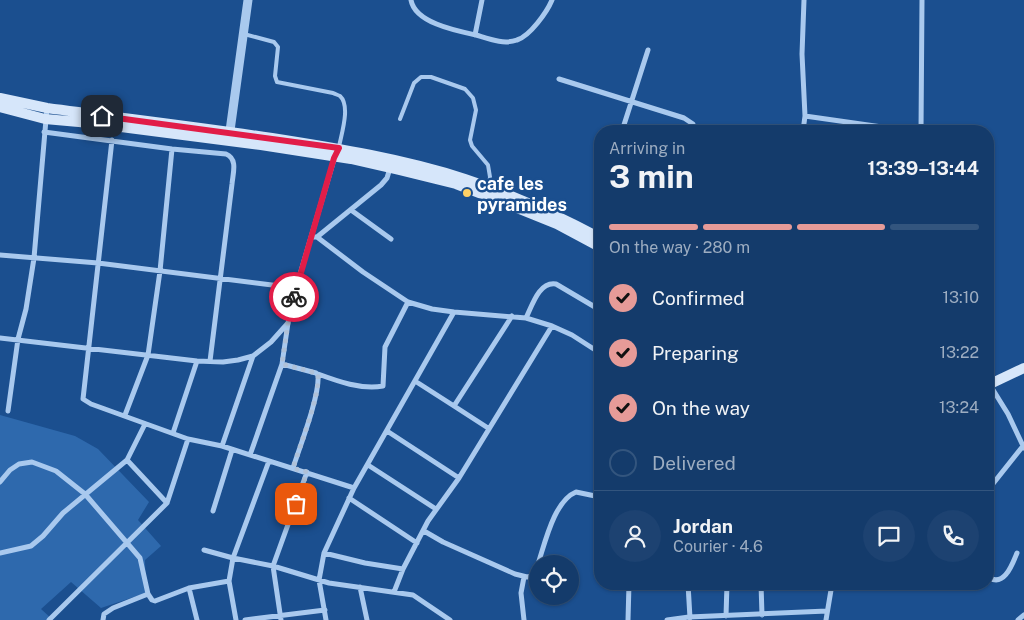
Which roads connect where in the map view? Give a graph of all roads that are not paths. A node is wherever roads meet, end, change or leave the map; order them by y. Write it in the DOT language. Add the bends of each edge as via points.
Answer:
graph roads {
  1 [pos="248,0"];
  2 [pos="411,0"];
  3 [pos="482,0"];
  4 [pos="552,0"];
  5 [pos="804,0"];
  6 [pos="922,0"];
  7 [pos="244,34"];
  8 [pos="475,35"];
  9 [pos="648,50"];
  10 [pos="559,79"];
  11 [pos="0,98"];
  12 [pos="630,101"];
  13 [pos="0,107"];
  14 [pos="46,114"];
  15 [pos="805,116"];
  16 [pos="400,119"];
  17 [pos="624,125"];
  18 [pos="693,125"];
  19 [pos="804,125"];
  20 [pos="868,125"];
  21 [pos="921,125"];
  22 [pos="44,132"];
  23 [pos="229,137"];
  24 [pos="112,140"];
  25 [pos="172,149"];
  26 [pos="337,153"];
  27 [pos="390,168"];
  28 [pos="488,192"];
  29 [pos="351,210"];
  30 [pos="594,235"];
  31 [pos="314,237"];
  32 [pos="391,239"];
  33 [pos="594,244"];
  34 [pos="0,255"];
  35 [pos="34,258"];
  36 [pos="98,263"];
  37 [pos="160,271"];
  38 [pos="221,278"];
  39 [pos="296,288"];
  40 [pos="408,302"];
  41 [pos="594,306"];
  42 [pos="454,312"];
  43 [pos="512,316"];
  44 [pos="526,318"];
  45 [pos="288,323"];
  46 [pos="552,326"];
  47 [pos="0,338"];
  48 [pos="18,339"];
  49 [pos="90,348"];
  50 [pos="594,348"];
  51 [pos="148,355"];
  52 [pos="253,356"];
  53 [pos="197,361"];
  54 [pos="210,361"];
  55 [pos="282,364"];
  56 [pos="1024,368"];
  57 [pos="318,374"];
  58 [pos="1024,375"];
  59 [pos="415,380"];
  60 [pos="994,384"];
  61 [pos="994,385"];
  62 [pos="994,394"];
  63 [pos="454,406"];
  64 [pos="8,411"];
  65 [pos="125,415"];
  66 [pos="145,424"];
  67 [pos="488,428"];
  68 [pos="387,431"];
  69 [pos="173,433"];
  70 [pos="188,439"];
  71 [pos="222,446"];
  72 [pos="1024,447"];
  73 [pos="232,450"];
  74 [pos="250,455"];
  75 [pos="127,460"];
  76 [pos="269,461"];
  77 [pos="368,465"];
  78 [pos="293,468"];
  79 [pos="307,472"];
  80 [pos="459,478"];
  81 [pos="0,482"];
  82 [pos="994,483"];
  83 [pos="354,488"];
  84 [pos="85,494"];
  85 [pos="594,496"];
  86 [pos="349,498"];
  87 [pos="167,503"];
  88 [pos="436,509"];
  89 [pos="213,511"];
  90 [pos="424,531"];
  91 [pos="127,542"];
  92 [pos="417,543"];
  93 [pos="204,550"];
  94 [pos="0,553"];
  95 [pos="324,553"];
  96 [pos="1017,553"];
  97 [pos="541,555"];
  98 [pos="233,558"];
  99 [pos="273,566"];
  100 [pos="403,569"];
  101 [pos="529,576"];
  102 [pos="524,577"];
  103 [pos="994,579"];
  104 [pos="319,580"];
  105 [pos="230,581"];
  106 [pos="360,587"];
  107 [pos="189,588"];
  108 [pos="629,590"];
  109 [pos="688,590"];
  110 [pos="727,590"];
  111 [pos="761,590"];
  112 [pos="831,590"];
  113 [pos="394,592"];
  114 [pos="148,594"];
  115 [pos="324,610"];
  116 [pos="827,611"];
  117 [pos="762,615"];
  118 [pos="1024,615"];
  119 [pos="726,616"];
  120 [pos="280,618"];
  121 [pos="690,618"];
  122 [pos="741,618"];
  123 [pos="49,620"];
  124 [pos="103,620"];
  125 [pos="197,620"];
  126 [pos="236,620"];
  127 [pos="245,620"];
  128 [pos="326,620"];
  129 [pos="367,620"];
  130 [pos="450,620"];
  131 [pos="524,620"];
  132 [pos="628,620"];
  133 [pos="667,620"];
  134 [pos="826,620"];
  135 [pos="1018,620"];
  1 -- 7 [label="street"];
  2 -- 8 [label="street" via="419,14 427,19"];
  3 -- 8 [label="street"];
  4 -- 8 [label="street" via="549,8 519,40 506,43"];
  5 -- 15 [label="street"];
  6 -- 21 [label="street"];
  7 -- 23 [label="street"];
  7 -- 26 [label="lane" via="274,42 278,47 274,76 278,82 341,97 345,116"];
  9 -- 12 [label="street"];
  10 -- 12 [label="street"];
  11 -- 14 [label="main road"];
  12 -- 17 [label="street"];
  12 -- 18 [label="street" via="684,118"];
  13 -- 14 [label="main road"];
  14 -- 22 [label="street"];
  14 -- 23 [label="main road"];
  15 -- 19 [label="street"];
  15 -- 20 [label="street"];
  16 -- 28 [label="lane" via="414,83 421,77 466,88 476,110 470,140 488,165"];
  22 -- 24 [label="street"];
  22 -- 35 [label="street"];
  23 -- 26 [label="main road"];
  24 -- 25 [label="street"];
  24 -- 36 [label="street"];
  25 -- 37 [label="street"];
  25 -- 38 [label="street" via="226,154 234,161"];
  26 -- 27 [label="main road"];
  26 -- 28 [label="main road" via="427,168 464,178"];
  26 -- 31 [label="street"];
  27 -- 28 [label="main road"];
  27 -- 29 [label="street" via="381,185"];
  28 -- 30 [label="main road" via="542,210"];
  28 -- 33 [label="main road"];
  29 -- 31 [label="street"];
  29 -- 32 [label="street"];
  31 -- 39 [label="street"];
  31 -- 40 [label="street"];
  34 -- 35 [label="street"];
  35 -- 36 [label="street"];
  35 -- 48 [label="street"];
  36 -- 37 [label="street"];
  36 -- 49 [label="street"];
  37 -- 38 [label="street"];
  37 -- 51 [label="street"];
  38 -- 39 [label="street"];
  38 -- 54 [label="street"];
  39 -- 45 [label="street"];
  40 -- 42 [label="street"];
  40 -- 57 [label="street" via="385,347 383,386 340,382"];
  41 -- 44 [label="street" via="551,283 540,291"];
  42 -- 43 [label="street"];
  42 -- 59 [label="street"];
  43 -- 44 [label="street"];
  43 -- 63 [label="street"];
  44 -- 46 [label="street"];
  45 -- 52 [label="street"];
  45 -- 55 [label="street"];
  46 -- 50 [label="street"];
  46 -- 67 [label="street"];
  47 -- 48 [label="street"];
  48 -- 49 [label="street"];
  48 -- 64 [label="street"];
  49 -- 51 [label="street"];
  49 -- 65 [label="street" via="83,399"];
  51 -- 53 [label="street"];
  51 -- 65 [label="street"];
  52 -- 54 [label="street"];
  52 -- 71 [label="street"];
  53 -- 54 [label="street"];
  53 -- 69 [label="street"];
  55 -- 57 [label="street"];
  55 -- 74 [label="street"];
  56 -- 60 [label="main road"];
  57 -- 78 [label="street" via="316,395"];
  58 -- 61 [label="main road"];
  59 -- 63 [label="street"];
  59 -- 68 [label="street"];
  62 -- 72 [label="street"];
  63 -- 67 [label="street"];
  65 -- 66 [label="street"];
  66 -- 69 [label="street"];
  66 -- 75 [label="street"];
  67 -- 80 [label="street"];
  68 -- 77 [label="street"];
  68 -- 80 [label="street"];
  69 -- 70 [label="street"];
  70 -- 71 [label="street"];
  70 -- 87 [label="street"];
  71 -- 73 [label="street"];
  72 -- 82 [label="street"];
  73 -- 74 [label="street"];
  73 -- 89 [label="street"];
  74 -- 76 [label="street"];
  75 -- 84 [label="street"];
  75 -- 87 [label="street"];
  76 -- 78 [label="street"];
  76 -- 98 [label="street"];
  77 -- 83 [label="street"];
  77 -- 88 [label="street"];
  78 -- 79 [label="street"];
  79 -- 83 [label="street"];
  79 -- 99 [label="street"];
  80 -- 88 [label="street"];
  81 -- 84 [label="street" via="19,464 32,462 56,471"];
  83 -- 86 [label="street"];
  84 -- 91 [label="street"];
  84 -- 94 [label="street" via="31,546"];
  85 -- 97 [label="street" via="576,492 564,500"];
  86 -- 92 [label="street"];
  86 -- 95 [label="street"];
  87 -- 91 [label="street"];
  88 -- 90 [label="street"];
  90 -- 92 [label="street"];
  90 -- 102 [label="street"];
  91 -- 114 [label="street" via="140,558"];
  91 -- 123 [label="street"];
  92 -- 100 [label="street"];
  93 -- 98 [label="street"];
  95 -- 100 [label="street"];
  95 -- 104 [label="street"];
  96 -- 103 [label="street" via="1004,577"];
  98 -- 99 [label="street"];
  98 -- 105 [label="street"];
  99 -- 104 [label="street"];
  99 -- 120 [label="street"];
  100 -- 113 [label="street"];
  101 -- 102 [label="street"];
  102 -- 131 [label="street" via="521,593"];
  104 -- 106 [label="street"];
  104 -- 115 [label="street"];
  105 -- 107 [label="street"];
  105 -- 126 [label="street"];
  106 -- 113 [label="street"];
  106 -- 129 [label="street"];
  107 -- 114 [label="street" via="156,601"];
  107 -- 125 [label="street"];
  108 -- 132 [label="street"];
  109 -- 121 [label="street"];
  110 -- 119 [label="street"];
  111 -- 117 [label="street"];
  112 -- 116 [label="street"];
  113 -- 130 [label="street" via="413,595"];
  114 -- 124 [label="street" via="113,608 104,614"];
  115 -- 120 [label="street"];
  115 -- 128 [label="street"];
  116 -- 117 [label="street"];
  116 -- 134 [label="street"];
  117 -- 122 [label="street"];
  118 -- 135 [label="street"];
  119 -- 121 [label="street"];
  119 -- 122 [label="street"];
  120 -- 127 [label="street"];
  121 -- 133 [label="street"];
}
